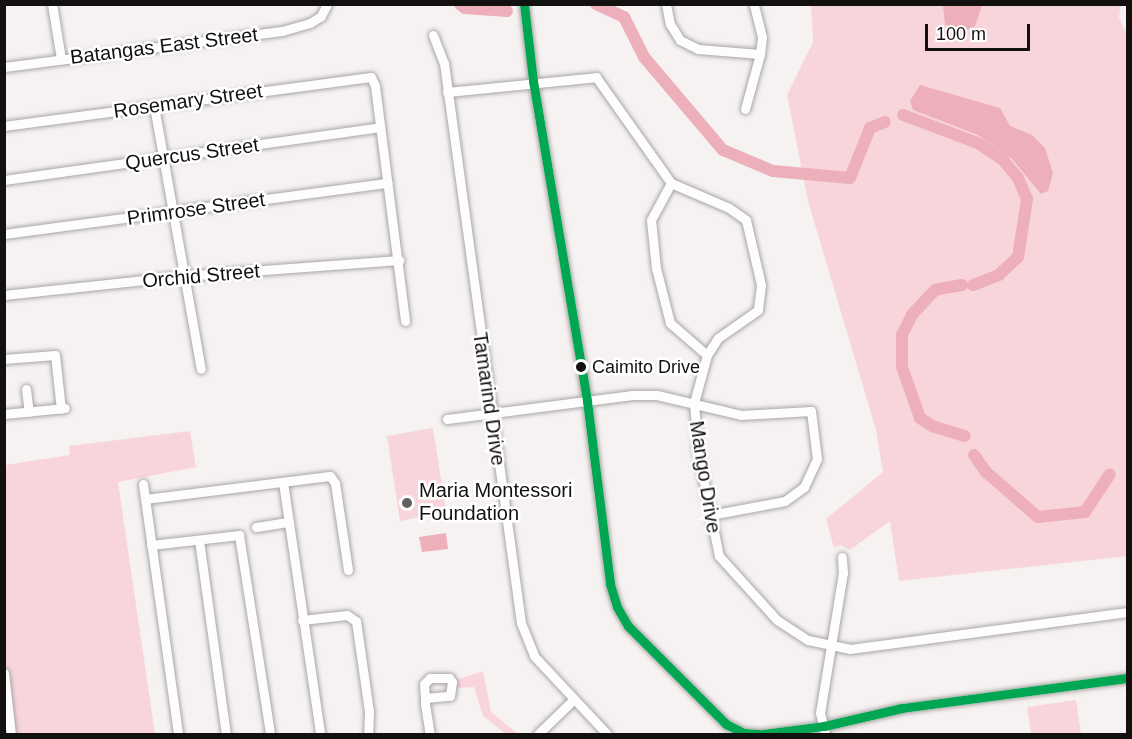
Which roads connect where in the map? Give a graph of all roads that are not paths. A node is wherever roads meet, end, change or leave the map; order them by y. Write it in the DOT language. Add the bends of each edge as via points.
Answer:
graph roads {
  1 [pos="52,4"];
  2 [pos="327,4"];
  3 [pos="524,4"];
  4 [pos="666,4"];
  5 [pos="754,4"];
  6 [pos="433,35"];
  7 [pos="760,54"];
  8 [pos="62,59"];
  9 [pos="4,67"];
  10 [pos="532,81"];
  11 [pos="447,92"];
  12 [pos="154,106"];
  13 [pos="745,109"];
  14 [pos="4,126"];
  15 [pos="380,127"];
  16 [pos="162,158"];
  17 [pos="4,180"];
  18 [pos="388,183"];
  19 [pos="671,183"];
  20 [pos="172,212"];
  21 [pos="4,234"];
  22 [pos="399,260"];
  23 [pos="182,276"];
  24 [pos="4,295"];
  25 [pos="405,321"];
  26 [pos="706,355"];
  27 [pos="4,358"];
  28 [pos="201,369"];
  29 [pos="26,389"];
  30 [pos="587,401"];
  31 [pos="694,403"];
  32 [pos="29,411"];
  33 [pos="491,413"];
  34 [pos="4,414"];
  35 [pos="447,419"];
  36 [pos="283,482"];
  37 [pos="143,484"];
  38 [pos="145,499"];
  39 [pos="710,515"];
  40 [pos="288,522"];
  41 [pos="256,527"];
  42 [pos="199,540"];
  43 [pos="151,545"];
  44 [pos="842,557"];
  45 [pos="348,570"];
  46 [pos="1128,612"];
  47 [pos="303,620"];
  48 [pos="830,647"];
  49 [pos="4,673"];
  50 [pos="1128,678"];
  51 [pos="425,698"];
  52 [pos="572,701"];
  53 [pos="824,730"];
  54 [pos="11,735"];
  55 [pos="178,735"];
  56 [pos="226,735"];
  57 [pos="270,735"];
  58 [pos="320,735"];
  59 [pos="368,735"];
  60 [pos="430,735"];
  61 [pos="538,735"];
  62 [pos="607,735"];
  63 [pos="761,735"];
  1 -- 8 [label="street"];
  2 -- 8 [label="street, Batangas East Street" via="321,16 282,31"];
  3 -- 10 [label="street"];
  4 -- 7 [label="street" via="670,24 680,40 698,49"];
  5 -- 7 [label="street" via="762,37"];
  6 -- 11 [label="street, Tamarind Drive" via="444,63"];
  7 -- 13 [label="street"];
  8 -- 9 [label="street, Batangas East Street"];
  10 -- 11 [label="street"];
  10 -- 19 [label="street" via="596,77"];
  10 -- 30 [label="street"];
  11 -- 33 [label="street, Tamarind Drive"];
  12 -- 14 [label="street, Rosemary Street"];
  12 -- 15 [label="street, Rosemary Street" via="371,77"];
  12 -- 16 [label="street"];
  15 -- 16 [label="street, Quercus Street"];
  15 -- 18 [label="street"];
  16 -- 17 [label="street, Quercus Street"];
  16 -- 20 [label="street"];
  18 -- 20 [label="street, Primrose Street"];
  18 -- 22 [label="street"];
  19 -- 26 [label="street" via="651,220 656,268 670,323"];
  19 -- 26 [label="street, Mango Drive" via="729,208 746,220 761,285 758,310 718,338"];
  20 -- 21 [label="street, Primrose Street"];
  20 -- 23 [label="street"];
  22 -- 23 [label="street, Orchid Street"];
  22 -- 25 [label="street"];
  23 -- 24 [label="street, Orchid Street"];
  23 -- 28 [label="street"];
  26 -- 31 [label="street, Mango Drive"];
  27 -- 32 [label="street" via="55,355 63,408"];
  29 -- 32 [label="street"];
  30 -- 31 [label="street" via="632,394"];
  30 -- 33 [label="street"];
  30 -- 63 [label="street" via="610,584 617,607 628,626 726,724 744,733"];
  31 -- 39 [label="street, Mango Drive" via="698,453"];
  31 -- 39 [label="street" via="741,415 811,411 814,428 817,459 804,488 785,501"];
  32 -- 34 [label="street"];
  33 -- 35 [label="street"];
  33 -- 52 [label="street, Tamarind Drive" via="521,623 534,656"];
  36 -- 38 [label="street"];
  36 -- 40 [label="street"];
  36 -- 45 [label="street" via="333,477"];
  37 -- 38 [label="street"];
  38 -- 43 [label="street"];
  39 -- 48 [label="street, Mango Drive" via="719,556 753,597 777,620 808,640"];
  40 -- 41 [label="street"];
  40 -- 47 [label="street"];
  42 -- 43 [label="street"];
  42 -- 56 [label="street"];
  42 -- 57 [label="street" via="239,535"];
  43 -- 55 [label="street"];
  44 -- 48 [label="street" via="843,573"];
  46 -- 48 [label="street, Mango Drive" via="902,645"];
  47 -- 58 [label="street"];
  47 -- 59 [label="street" via="347,615 356,621 369,711"];
  48 -- 53 [label="street" via="820,712"];
  49 -- 54 [label="street"];
  50 -- 53 [label="street" via="902,708"];
  51 -- 60 [label="street"];
  52 -- 61 [label="street"];
  52 -- 62 [label="street, Tamarind Drive"];
  53 -- 63 [label="street"];
}
